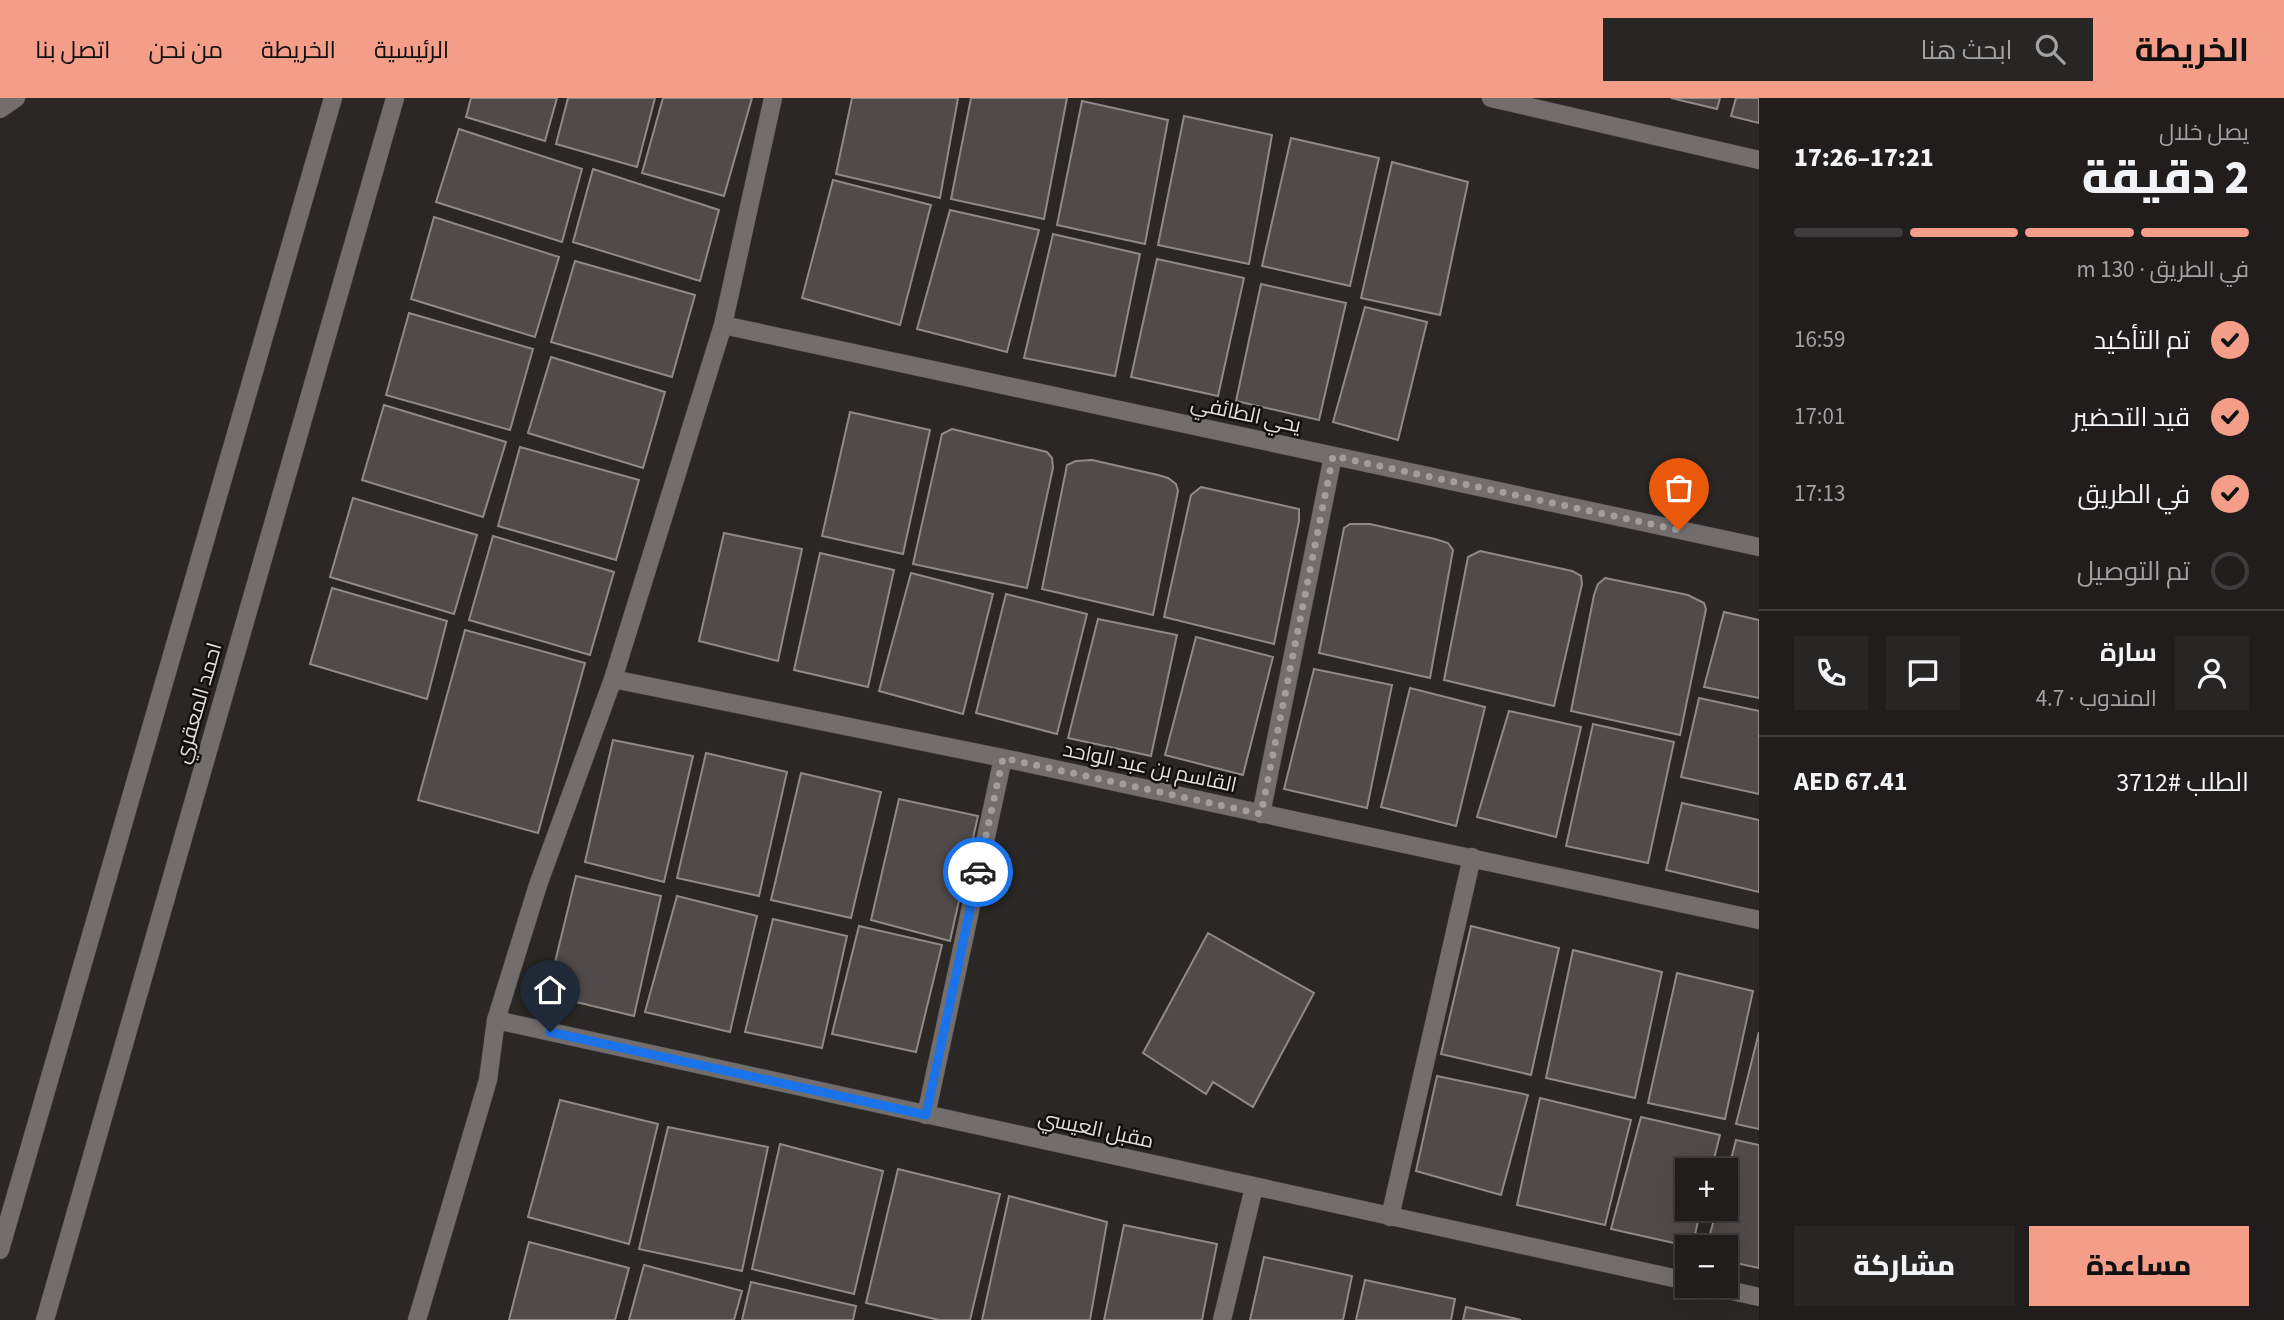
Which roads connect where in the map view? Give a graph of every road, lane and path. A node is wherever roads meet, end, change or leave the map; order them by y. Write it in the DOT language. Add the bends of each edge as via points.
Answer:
graph roads {
  1 [pos="16,98"];
  2 [pos="333,98"];
  3 [pos="395,98"];
  4 [pos="773,98"];
  5 [pos="1491,98"];
  6 [pos="0,109"];
  7 [pos="1759,160"];
  8 [pos="723,325"];
  9 [pos="1333,456"];
  10 [pos="1759,547"];
  11 [pos="613,679"];
  12 [pos="1003,758"];
  13 [pos="1261,814"];
  14 [pos="1472,857"];
  15 [pos="1759,920"];
  16 [pos="496,1020"];
  17 [pos="926,1115"];
  18 [pos="1254,1187"];
  19 [pos="1391,1217"];
  20 [pos="0,1250"];
  21 [pos="1675,1278"];
  22 [pos="1738,1292"];
  23 [pos="1759,1297"];
  24 [pos="45,1320"];
  25 [pos="417,1320"];
  26 [pos="1222,1320"];
  1 -- 6 [label="street"];
  2 -- 20 [label="street, احمد المعقري"];
  3 -- 24 [label="street, احمد المعقري"];
  4 -- 8 [label="street"];
  5 -- 7 [label="street"];
  8 -- 9 [label="street, يحي الطائفي"];
  8 -- 11 [label="street"];
  9 -- 10 [label="street, يحي الطائفي"];
  9 -- 13 [label="street"];
  11 -- 12 [label="street, القاسم بن عبد الواحد"];
  11 -- 16 [label="street" via="538,885"];
  12 -- 13 [label="street, القاسم بن عبد الواحد"];
  12 -- 17 [label="street"];
  13 -- 14 [label="street, القاسم بن عبد الواحد"];
  14 -- 15 [label="street, القاسم بن عبد الواحد"];
  14 -- 19 [label="street"];
  16 -- 17 [label="street, مقبل العيسي"];
  16 -- 25 [label="street" via="488,1080"];
  17 -- 18 [label="street, مقبل العيسي"];
  18 -- 19 [label="street, مقبل العيسي"];
  18 -- 26 [label="street"];
  19 -- 21 [label="street, مقبل العيسي"];
  22 -- 23 [label="street"];
}
